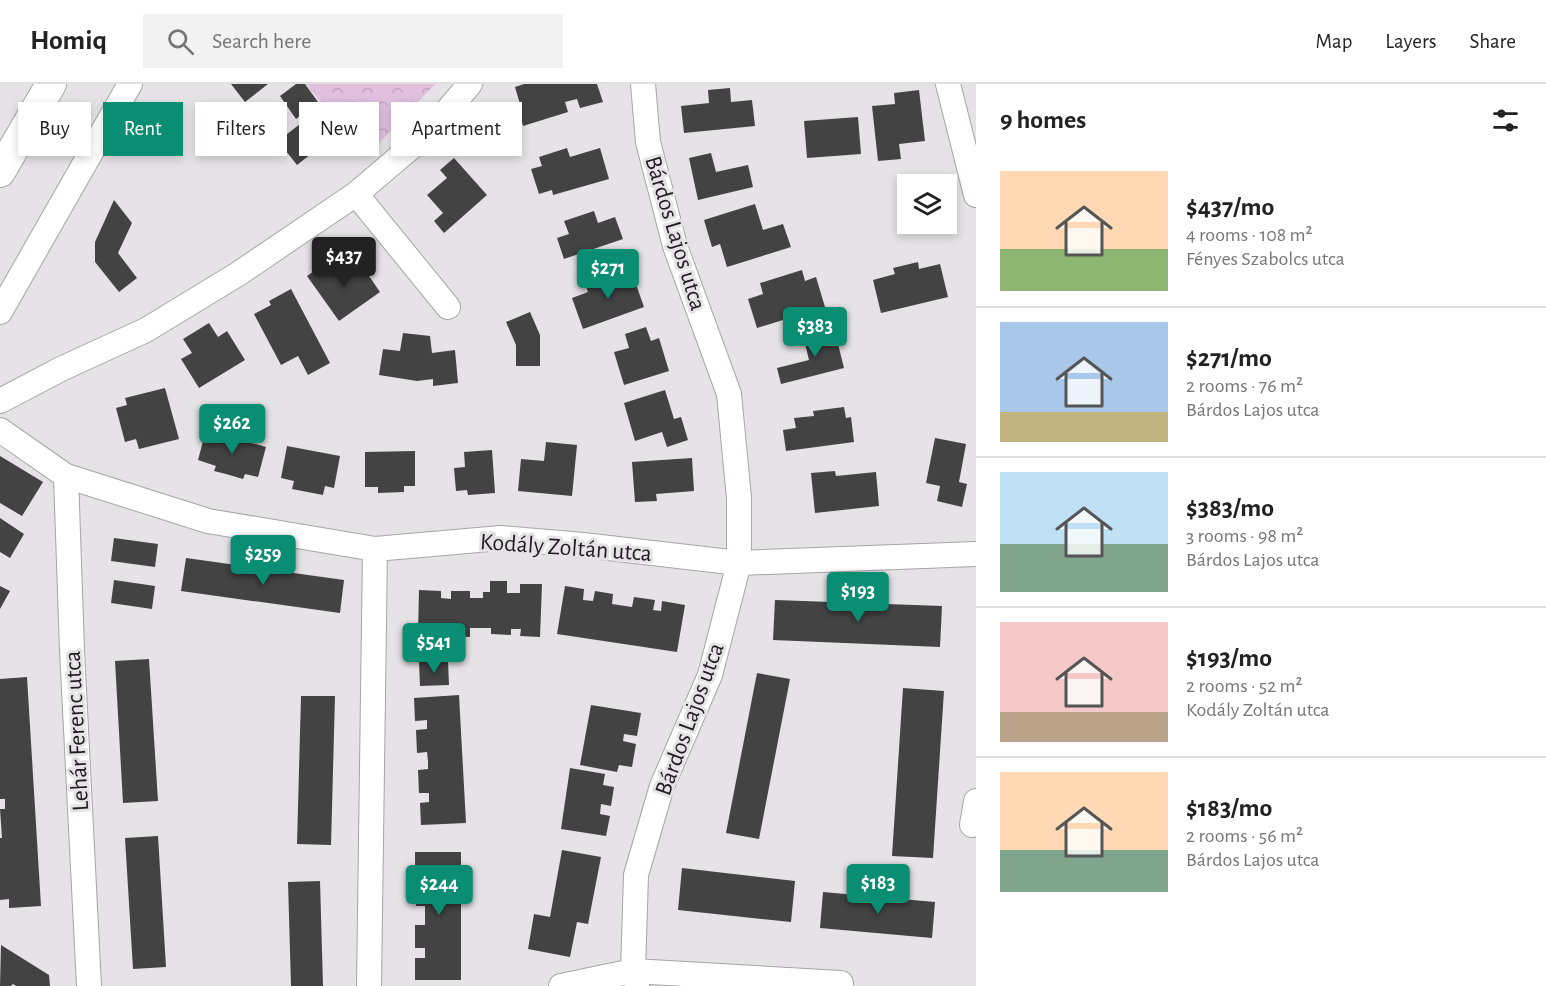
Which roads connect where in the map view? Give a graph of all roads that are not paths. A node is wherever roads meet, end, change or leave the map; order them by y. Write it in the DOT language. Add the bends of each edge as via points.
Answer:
graph roads {
  1 [pos="51,84"];
  2 [pos="130,84"];
  3 [pos="470,84"];
  4 [pos="643,84"];
  5 [pos="948,84"];
  6 [pos="0,172"];
  7 [pos="356,194"];
  8 [pos="976,195"];
  9 [pos="448,307"];
  10 [pos="0,312"];
  11 [pos="0,401"];
  12 [pos="0,430"];
  13 [pos="66,476"];
  14 [pos="375,549"];
  15 [pos="976,555"];
  16 [pos="739,563"];
  17 [pos="976,801"];
  18 [pos="972,825"];
  19 [pos="635,979"];
  20 [pos="841,983"];
  21 [pos="89,986"];
  22 [pos="369,986"];
  23 [pos="561,986"];
  1 -- 6 [label="main road"];
  2 -- 10 [label="street"];
  3 -- 7 [label="street" via="429,132"];
  4 -- 16 [label="street, Bárdos Lajos utca" via="648,142 675,246 729,394 739,498"];
  5 -- 8 [label="street"];
  7 -- 9 [label="street"];
  7 -- 11 [label="street" via="238,274 146,330"];
  12 -- 13 [label="street, Kodály Zoltán utca"];
  13 -- 14 [label="street, Kodály Zoltán utca" via="208,521"];
  13 -- 21 [label="street, Lehár Ferenc utca"];
  14 -- 16 [label="street, Kodály Zoltán utca" via="501,538"];
  14 -- 22 [label="street"];
  15 -- 16 [label="street, Kodály Zoltán utca"];
  16 -- 19 [label="street, Bárdos Lajos utca" via="710,675 662,786 636,875"];
  17 -- 18 [label="street"];
  19 -- 20 [label="street"];
  19 -- 23 [label="street"];
}
